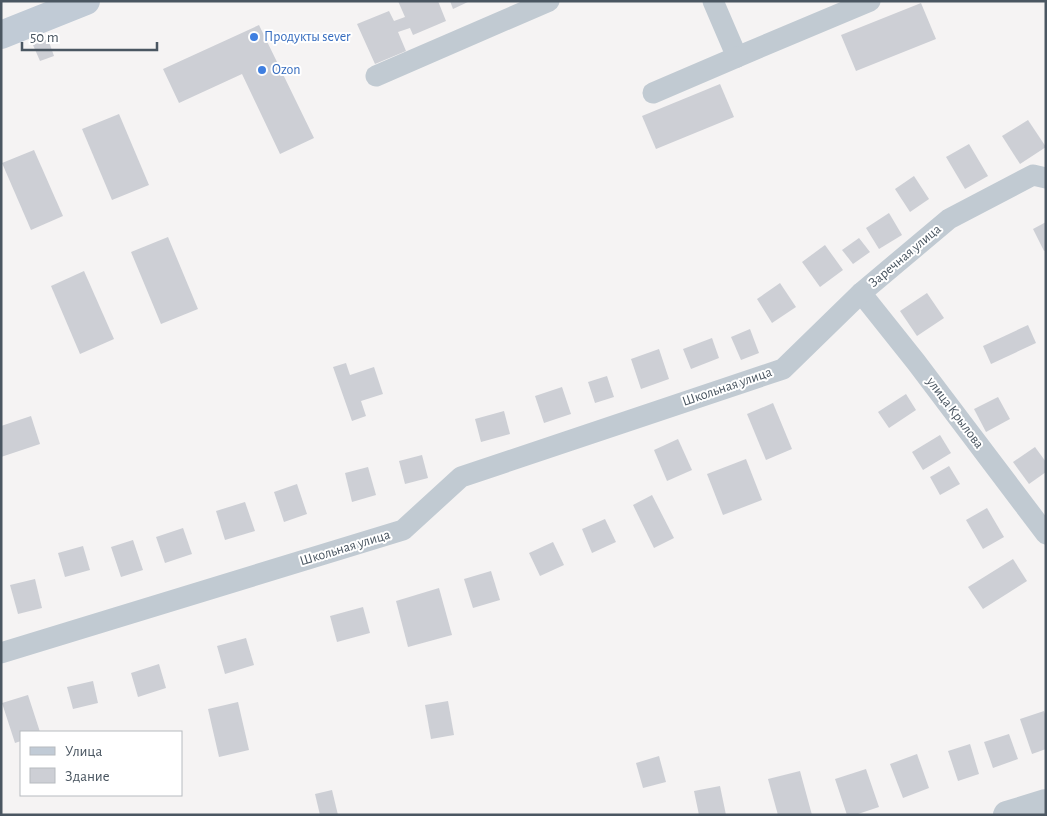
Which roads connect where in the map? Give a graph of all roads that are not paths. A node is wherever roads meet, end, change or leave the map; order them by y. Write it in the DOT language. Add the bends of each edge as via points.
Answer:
graph roads {
  1 [pos="86,1"];
  2 [pos="549,1"];
  3 [pos="713,1"];
  4 [pos="870,1"];
  5 [pos="1,35"];
  6 [pos="737,57"];
  7 [pos="376,76"];
  8 [pos="652,93"];
  9 [pos="1046,178"];
  10 [pos="861,293"];
  11 [pos="783,368"];
  12 [pos="1046,534"];
  13 [pos="1,653"];
  14 [pos="1046,803"];
  15 [pos="1007,815"];
  1 -- 5 [label="main road"];
  2 -- 7 [label="street"];
  3 -- 6 [label="street"];
  4 -- 6 [label="street"];
  6 -- 8 [label="street"];
  9 -- 10 [label="street, Заречная улица" via="1033,176 949,219"];
  10 -- 11 [label="street, Заречная улица"];
  10 -- 12 [label="street, улица Крылова"];
  11 -- 13 [label="street, Школьная улица" via="461,477 403,530"];
  14 -- 15 [label="street"];
}
